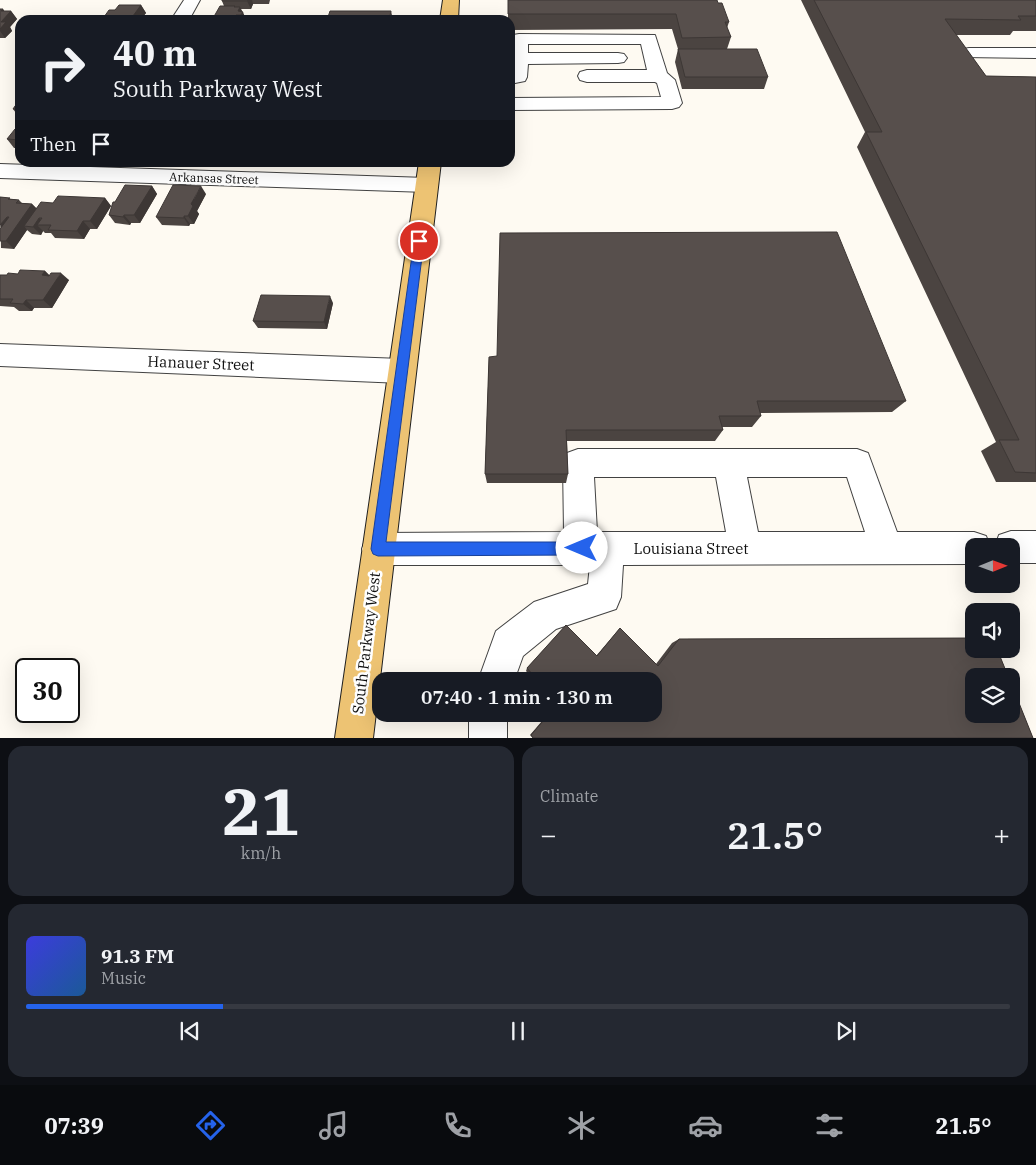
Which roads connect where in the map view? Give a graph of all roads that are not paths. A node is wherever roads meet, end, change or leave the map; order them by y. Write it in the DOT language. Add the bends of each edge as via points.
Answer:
graph roads {
  1 [pos="192,0"];
  2 [pos="452,0"];
  3 [pos="183,15"];
  4 [pos="450,15"];
  5 [pos="969,52"];
  6 [pos="1036,52"];
  7 [pos="515,61"];
  8 [pos="656,67"];
  9 [pos="515,68"];
  10 [pos="515,68"];
  11 [pos="568,76"];
  12 [pos="538,77"];
  13 [pos="515,104"];
  14 [pos="90,168"];
  15 [pos="0,171"];
  16 [pos="428,174"];
  17 [pos="0,355"];
  18 [pos="402,371"];
  19 [pos="729,463"];
  20 [pos="1036,547"];
  21 [pos="595,548"];
  22 [pos="746,548"];
  23 [pos="886,548"];
  24 [pos="965,548"];
  25 [pos="1020,548"];
  26 [pos="378,549"];
  27 [pos="499,672"];
  28 [pos="488,722"];
  29 [pos="354,738"];
  30 [pos="488,738"];
  1 -- 3 [label="street"];
  2 -- 4 [label="main road"];
  5 -- 6 [label="street"];
  7 -- 8 [label="street" via="518,39 649,39"];
  8 -- 9 [label="street"];
  8 -- 11 [label="street"];
  8 -- 13 [label="street" via="666,80 672,103"];
  10 -- 12 [label="street"];
  14 -- 15 [label="street, Arkansas Street"];
  14 -- 16 [label="street, Arkansas Street"];
  16 -- 18 [label="main road, South Parkway West"];
  17 -- 18 [label="street, Hanauer Street"];
  18 -- 26 [label="main road, South Parkway West"];
  19 -- 21 [label="street" via="578,463"];
  19 -- 22 [label="street"];
  19 -- 23 [label="street" via="857,463"];
  20 -- 25 [label="street"];
  21 -- 22 [label="street, Louisiana Street"];
  21 -- 26 [label="street, Louisiana Street"];
  21 -- 27 [label="street" via="604,597 546,614 509,644"];
  22 -- 23 [label="street, Louisiana Street"];
  23 -- 24 [label="street, Louisiana Street"];
  26 -- 29 [label="main road, South Parkway West"];
  28 -- 30 [label="street"];
}
